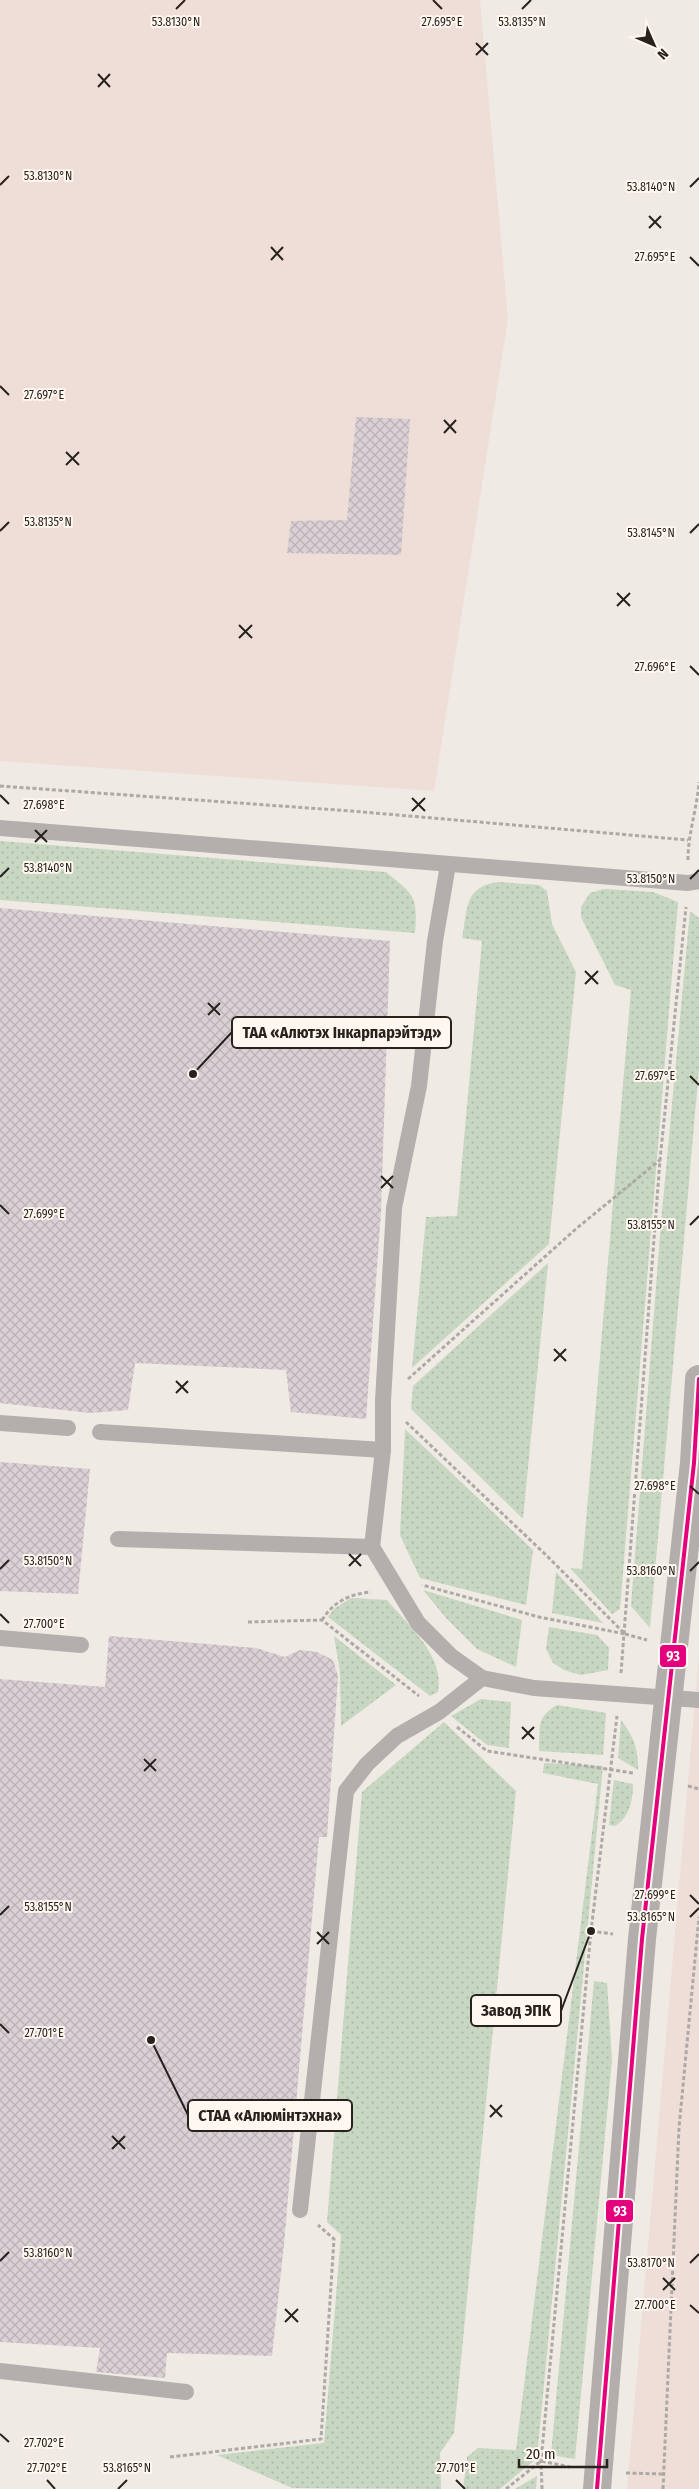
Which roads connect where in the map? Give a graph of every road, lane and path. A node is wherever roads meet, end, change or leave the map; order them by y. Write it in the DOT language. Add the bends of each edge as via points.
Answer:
graph roads {
  1 [pos="699,782"];
  2 [pos="0,786"];
  3 [pos="0,828"];
  4 [pos="688,840"];
  5 [pos="448,865"];
  6 [pos="694,882"];
  7 [pos="660,1160"];
  8 [pos="699,1379"];
  9 [pos="383,1401"];
  10 [pos="0,1423"];
  11 [pos="68,1428"];
  12 [pos="100,1432"];
  13 [pos="383,1450"];
  14 [pos="118,1539"];
  15 [pos="372,1547"];
  16 [pos="396,1588"];
  17 [pos="322,1620"];
  18 [pos="625,1634"];
  19 [pos="0,1638"];
  20 [pos="81,1644"];
  21 [pos="482,1678"];
  22 [pos="620,1694"];
  23 [pos="668,1698"];
  24 [pos="699,1700"];
  25 [pos="699,1916"];
  26 [pos="300,2210"];
  27 [pos="0,2371"];
  28 [pos="186,2392"];
  29 [pos="170,2457"];
  30 [pos="542,2462"];
  31 [pos="506,2489"];
  32 [pos="542,2489"];
  33 [pos="597,2489"];
  34 [pos="663,2489"];
  1 -- 4 [label="path"];
  2 -- 4 [label="path" via="351,811"];
  3 -- 5 [label="lane"];
  4 -- 6 [label="path"];
  5 -- 6 [label="lane"];
  5 -- 9 [label="lane" via="435,941 419,1086 394,1208"];
  6 -- 7 [label="path"];
  7 -- 9 [label="path" via="577,1228"];
  7 -- 18 [label="path"];
  8 -- 23 [label="main road" via="694,1463"];
  9 -- 13 [label="lane"];
  9 -- 18 [label="path"];
  10 -- 11 [label="lane"];
  12 -- 13 [label="lane"];
  13 -- 15 [label="lane"];
  14 -- 15 [label="lane"];
  15 -- 16 [label="lane"];
  16 -- 17 [label="path" via="351,1594 329,1608"];
  16 -- 18 [label="path" via="420,1584 539,1617"];
  16 -- 21 [label="lane" via="418,1622 451,1656"];
  18 -- 22 [label="path"];
  19 -- 20 [label="lane"];
  21 -- 22 [label="lane" via="534,1688"];
  21 -- 26 [label="lane" via="439,1712 397,1736 367,1764 346,1791"];
  22 -- 23 [label="lane"];
  22 -- 30 [label="path" via="591,1931"];
  23 -- 24 [label="lane"];
  23 -- 33 [label="main road" via="642,1939"];
  25 -- 34 [label="path" via="679,2128"];
  26 -- 29 [label="path" via="334,2239 320,2439"];
  27 -- 28 [label="lane"];
  30 -- 31 [label="path"];
  30 -- 32 [label="path"];
}
